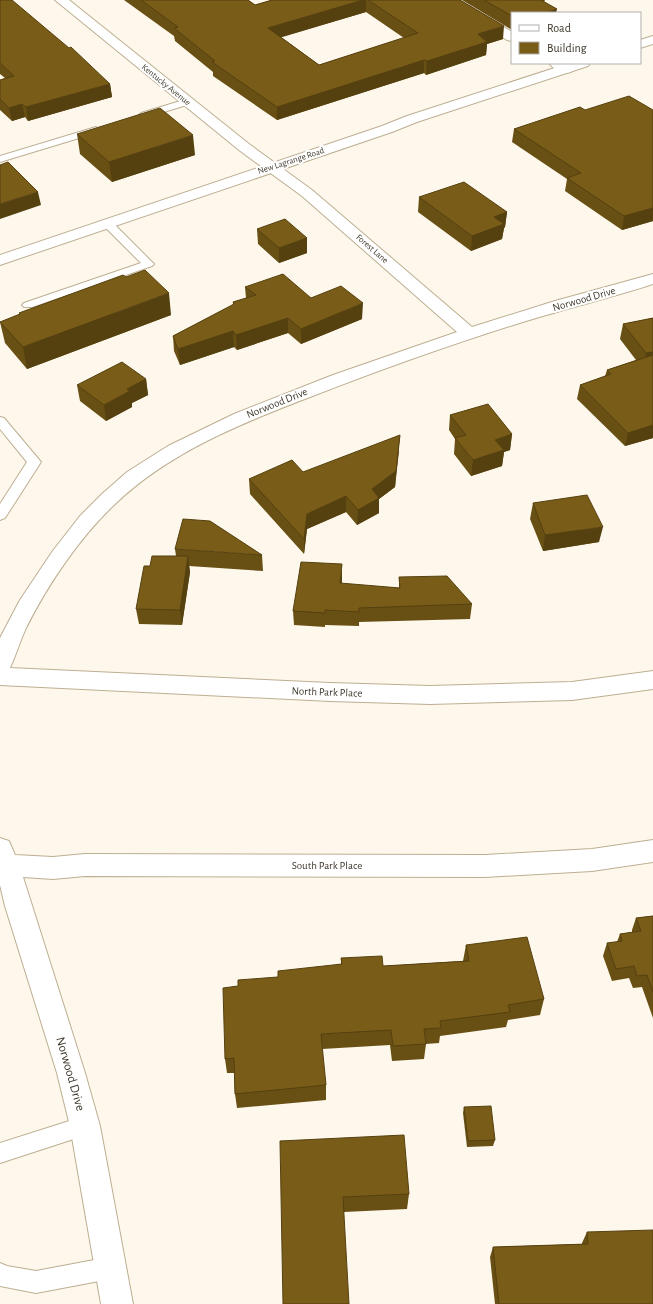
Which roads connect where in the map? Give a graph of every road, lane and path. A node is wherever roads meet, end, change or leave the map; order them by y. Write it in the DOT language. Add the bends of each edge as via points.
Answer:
graph roads {
  1 [pos="61,0"];
  2 [pos="450,0"];
  3 [pos="511,36"];
  4 [pos="653,40"];
  5 [pos="641,44"];
  6 [pos="576,64"];
  7 [pos="561,66"];
  8 [pos="187,102"];
  9 [pos="135,118"];
  10 [pos="105,127"];
  11 [pos="0,159"];
  12 [pos="273,168"];
  13 [pos="108,224"];
  14 [pos="0,260"];
  15 [pos="653,279"];
  16 [pos="28,305"];
  17 [pos="470,334"];
  18 [pos="0,421"];
  19 [pos="0,515"];
  20 [pos="0,666"];
  21 [pos="0,676"];
  22 [pos="653,680"];
  23 [pos="653,851"];
  24 [pos="2,860"];
  25 [pos="85,1126"];
  26 [pos="0,1153"];
  27 [pos="110,1268"];
  28 [pos="0,1274"];
  29 [pos="117,1304"];
  1 -- 8 [label="street, Kentucky Avenue"];
  2 -- 3 [label="street"];
  4 -- 5 [label="street"];
  6 -- 7 [label="street, New Lagrange Road"];
  7 -- 12 [label="street, New Lagrange Road"];
  8 -- 9 [label="lane"];
  8 -- 12 [label="street, Kentucky Avenue"];
  10 -- 11 [label="lane"];
  12 -- 13 [label="street, New Lagrange Road"];
  12 -- 17 [label="street, Forest Lane" via="307,193"];
  13 -- 14 [label="street, New Lagrange Road"];
  13 -- 16 [label="lane" via="148,264"];
  15 -- 17 [label="street, Norwood Drive"];
  17 -- 20 [label="street, Norwood Drive" via="262,409 212,431 134,477 92,514 73,536 30,600 8,643"];
  18 -- 19 [label="lane" via="34,462"];
  21 -- 22 [label="street, North Park Place" via="430,695 572,691"];
  23 -- 24 [label="street, South Park Place" via="592,860 485,866 85,864 53,868"];
  24 -- 25 [label="street, Norwood Drive" via="15,891"];
  25 -- 26 [label="lane"];
  25 -- 27 [label="street, Norwood Drive"];
  27 -- 28 [label="lane" via="36,1282"];
  27 -- 29 [label="street, Norwood Drive"];
}
